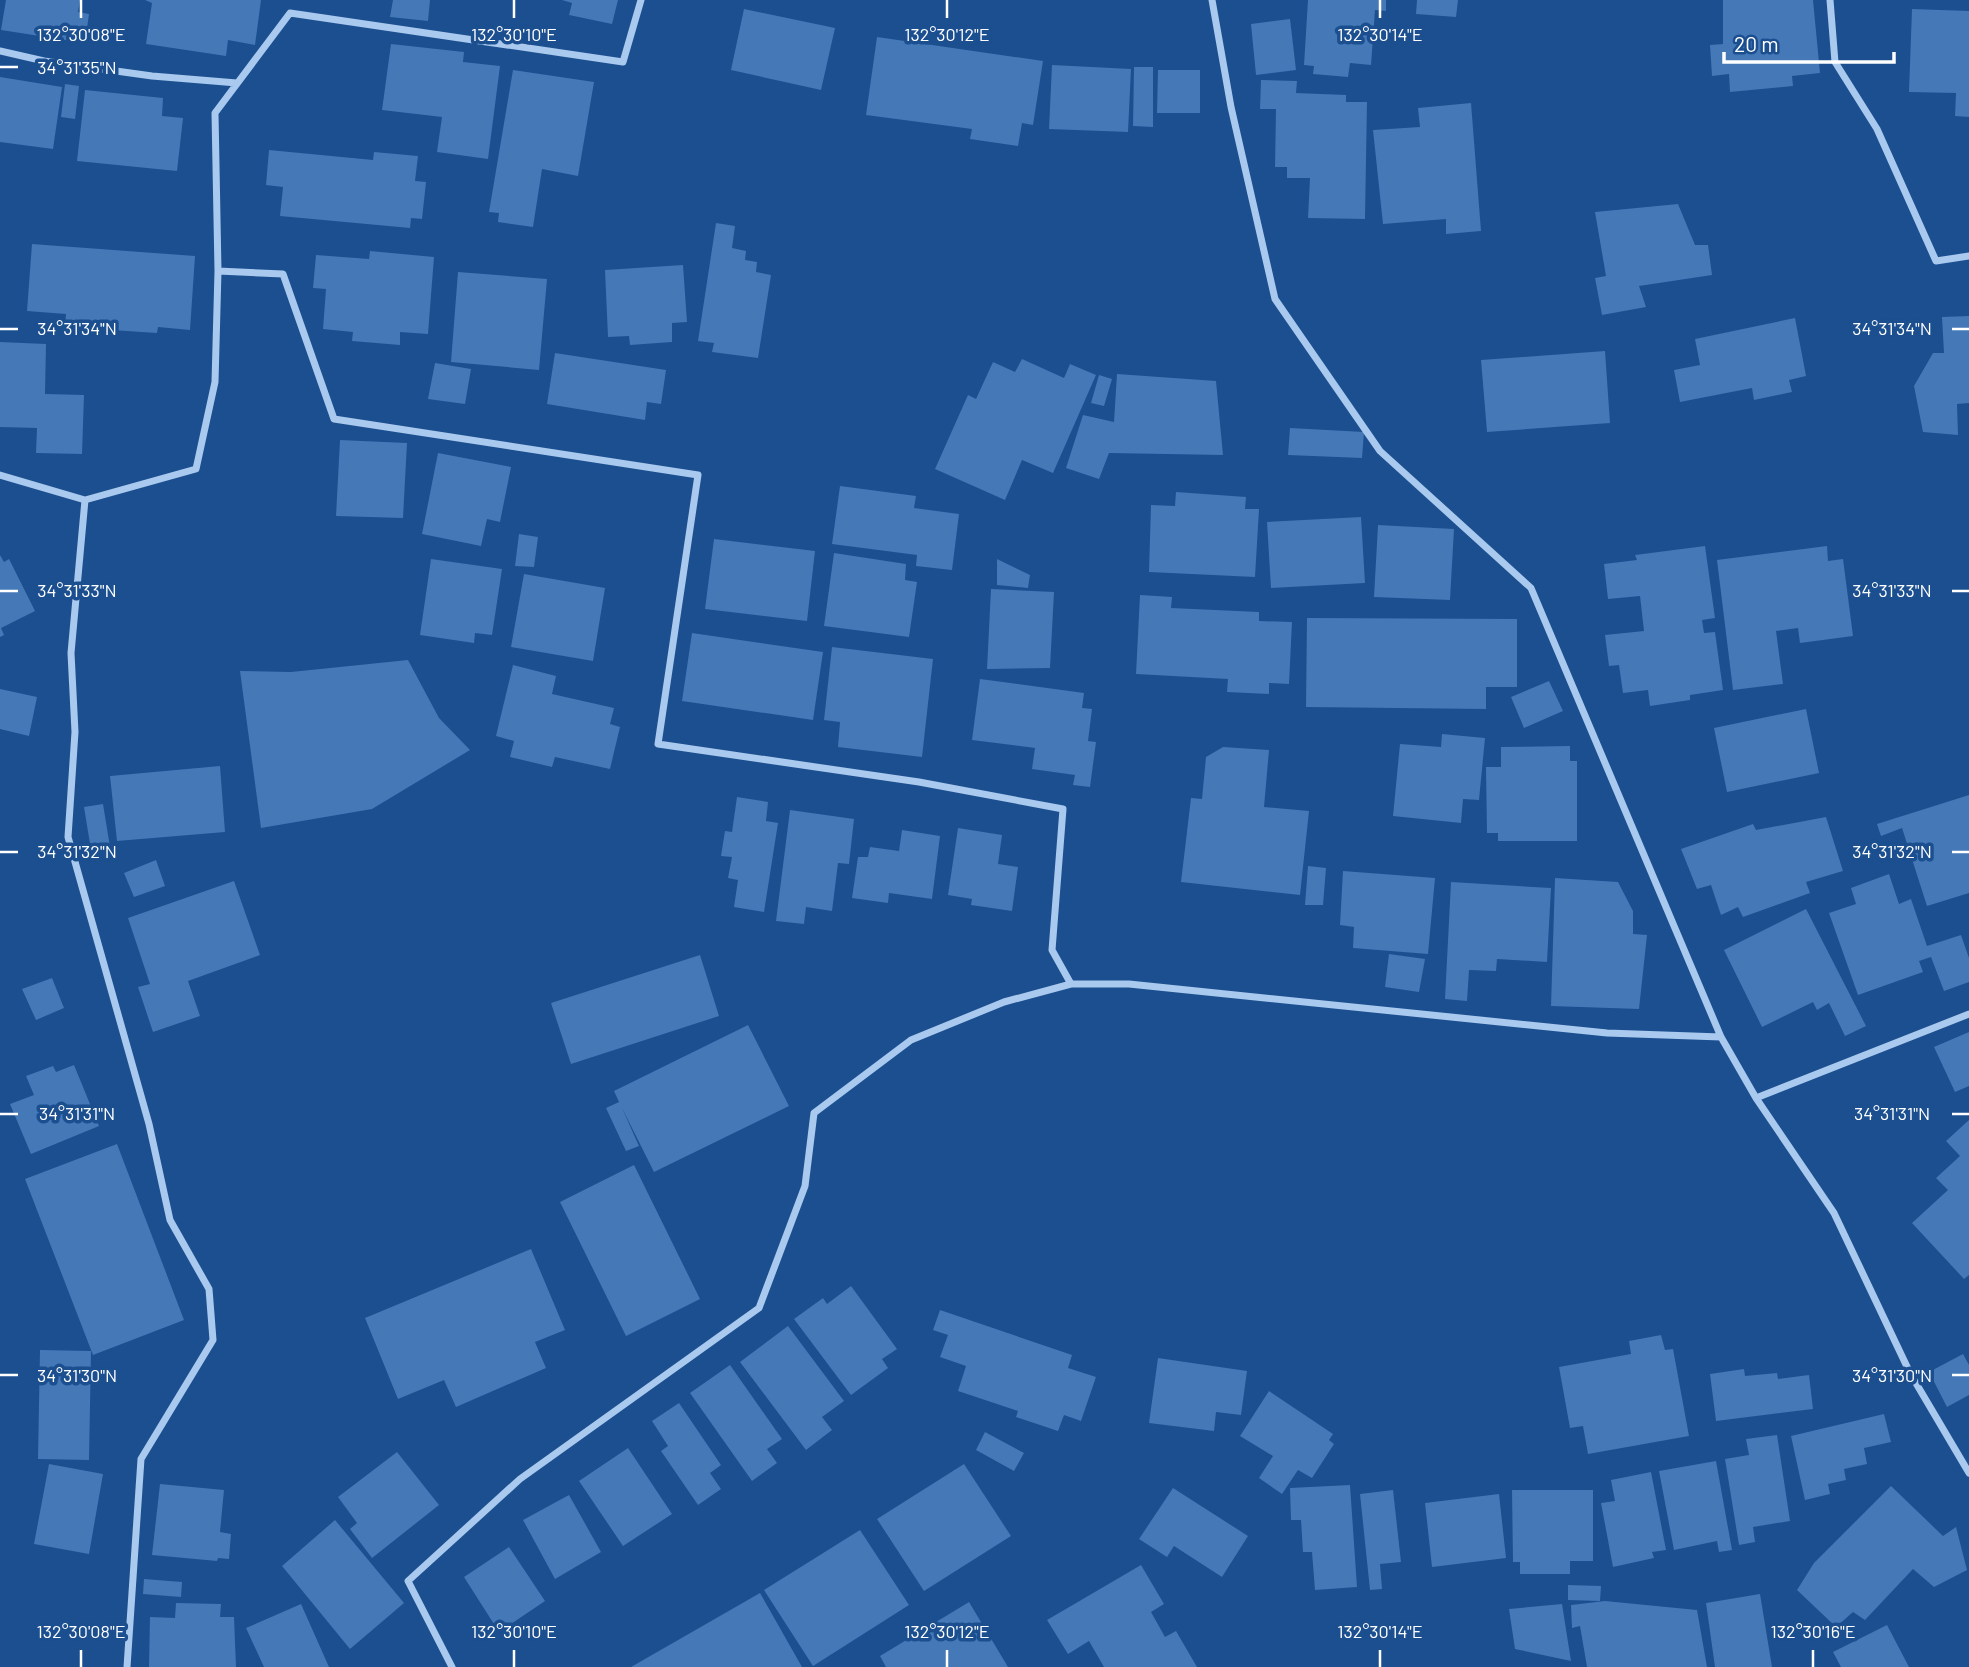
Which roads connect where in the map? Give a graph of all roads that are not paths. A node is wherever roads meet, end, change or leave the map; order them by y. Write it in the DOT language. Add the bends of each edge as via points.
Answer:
graph roads {
  1 [pos="641,0"];
  2 [pos="1212,0"];
  3 [pos="1830,0"];
  4 [pos="0,51"];
  5 [pos="237,83"];
  6 [pos="1969,256"];
  7 [pos="218,271"];
  8 [pos="0,475"];
  9 [pos="85,500"];
  10 [pos="1071,984"];
  11 [pos="1969,1014"];
  12 [pos="1721,1037"];
  13 [pos="1756,1098"];
  14 [pos="1969,1473"];
  15 [pos="127,1667"];
  16 [pos="452,1667"];
  1 -- 5 [label="street" via="623,62 290,13"];
  2 -- 12 [label="street" via="1275,299 1380,451 1531,588"];
  3 -- 6 [label="street" via="1835,62 1877,130 1936,261"];
  4 -- 5 [label="street" via="152,76"];
  5 -- 7 [label="street" via="215,113"];
  7 -- 9 [label="street" via="215,382 196,470"];
  7 -- 10 [label="street" via="283,274 334,419 698,475 658,744 919,782 1063,809 1052,950"];
  8 -- 9 [label="street"];
  9 -- 15 [label="street" via="71,653 75,732 68,837 149,1124 170,1220 209,1289 213,1340 141,1459"];
  10 -- 12 [label="street" via="1129,984 1607,1033"];
  10 -- 16 [label="street" via="1004,1002 911,1040 814,1113 805,1186 759,1308 520,1479 408,1581"];
  11 -- 13 [label="street"];
  12 -- 13 [label="street"];
  13 -- 14 [label="street" via="1834,1213 1910,1373"];
}
